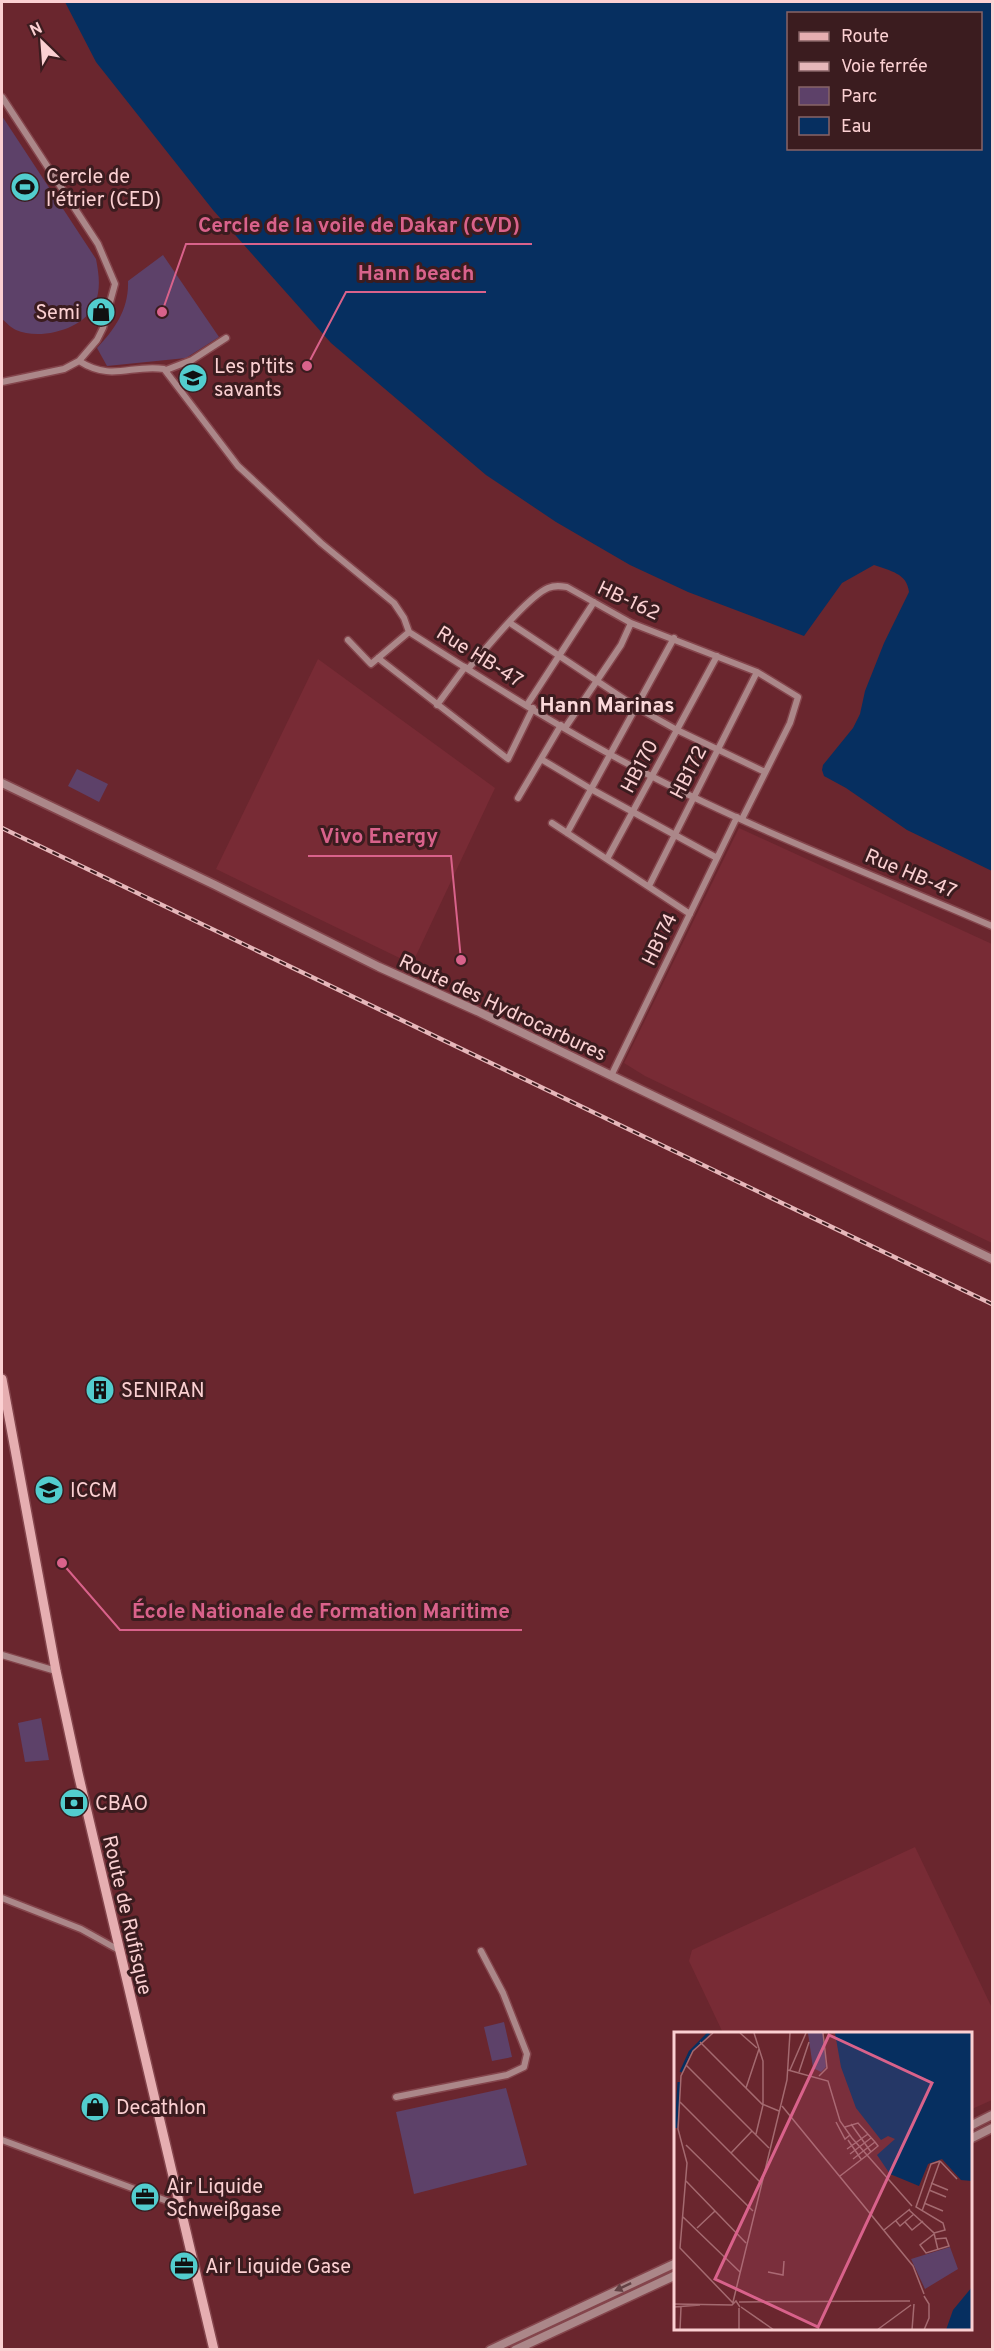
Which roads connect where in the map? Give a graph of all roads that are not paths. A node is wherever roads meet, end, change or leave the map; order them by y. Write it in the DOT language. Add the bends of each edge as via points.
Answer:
graph roads {
  1 [pos="2,97"];
  2 [pos="226,338"];
  3 [pos="79,361"];
  4 [pos="164,369"];
  5 [pos="2,382"];
  6 [pos="594,602"];
  7 [pos="510,623"];
  8 [pos="631,623"];
  9 [pos="409,632"];
  10 [pos="674,638"];
  11 [pos="348,640"];
  12 [pos="559,656"];
  13 [pos="717,656"];
  14 [pos="378,658"];
  15 [pos="467,668"];
  16 [pos="757,672"];
  17 [pos="597,682"];
  18 [pos="798,697"];
  19 [pos="437,705"];
  20 [pos="530,707"];
  21 [pos="636,707"];
  22 [pos="563,726"];
  23 [pos="677,730"];
  24 [pos="718,749"];
  25 [pos="610,754"];
  26 [pos="541,759"];
  27 [pos="765,771"];
  28 [pos="652,777"];
  29 [pos="2,783"];
  30 [pos="591,789"];
  31 [pos="694,797"];
  32 [pos="518,798"];
  33 [pos="633,812"];
  34 [pos="739,818"];
  35 [pos="552,823"];
  36 [pos="567,833"];
  37 [pos="675,835"];
  38 [pos="717,858"];
  39 [pos="608,859"];
  40 [pos="649,886"];
  41 [pos="690,914"];
  42 [pos="993,926"];
  43 [pos="611,1076"];
  44 [pos="993,1259"];
  45 [pos="2,1379"];
  46 [pos="5,1414"];
  47 [pos="2,1655"];
  48 [pos="56,1671"];
  49 [pos="2,1898"];
  50 [pos="117,1949"];
  51 [pos="481,1951"];
  52 [pos="396,2097"];
  53 [pos="993,2115"];
  54 [pos="973,2125"];
  55 [pos="993,2128"];
  56 [pos="973,2138"];
  57 [pos="2,2140"];
  58 [pos="178,2205"];
  59 [pos="674,2264"];
  60 [pos="674,2276"];
  61 [pos="214,2349"];
  62 [pos="490,2349"];
  63 [pos="515,2349"];
  1 -- 3 [label="street" via="93,237 115,284 100,334"];
  2 -- 4 [label="street" via="192,360"];
  3 -- 4 [label="street" via="107,373"];
  3 -- 5 [label="street" via="64,369"];
  4 -- 9 [label="street, Rue HB-47" via="238,466 321,543 394,603"];
  6 -- 7 [label="street, HB-162" via="567,587 552,587"];
  6 -- 8 [label="street, HB-162"];
  6 -- 12 [label="street"];
  7 -- 12 [label="street"];
  7 -- 15 [label="street, HB-162"];
  8 -- 10 [label="street, HB-162"];
  8 -- 17 [label="street"];
  9 -- 14 [label="street"];
  9 -- 15 [label="street, Rue HB-47"];
  10 -- 13 [label="street, HB-162"];
  10 -- 21 [label="street"];
  11 -- 14 [label="street" via="371,664"];
  12 -- 17 [label="street"];
  12 -- 20 [label="street"];
  13 -- 16 [label="street, HB-162"];
  13 -- 23 [label="street, HB170"];
  14 -- 19 [label="street"];
  15 -- 19 [label="street, HB-162"];
  15 -- 20 [label="street, Rue HB-47"];
  16 -- 18 [label="street, HB-162"];
  16 -- 24 [label="street, HB172"];
  17 -- 21 [label="street"];
  17 -- 22 [label="street"];
  18 -- 27 [label="street, HB174" via="790,723"];
  19 -- 20 [label="street" via="508,759"];
  20 -- 22 [label="street, Rue HB-47"];
  21 -- 23 [label="street"];
  21 -- 25 [label="street"];
  22 -- 25 [label="street, Rue HB-47"];
  22 -- 26 [label="street"];
  23 -- 24 [label="street"];
  23 -- 28 [label="street, HB170"];
  24 -- 27 [label="street"];
  24 -- 31 [label="street, HB172"];
  25 -- 28 [label="street, Rue HB-47"];
  25 -- 30 [label="street"];
  26 -- 30 [label="street"];
  26 -- 32 [label="street"];
  27 -- 34 [label="street, HB174"];
  28 -- 31 [label="street, Rue HB-47"];
  28 -- 33 [label="street, HB170"];
  29 -- 43 [label="street, Route des Hydrocarbures"];
  30 -- 33 [label="street"];
  30 -- 36 [label="street"];
  31 -- 34 [label="street, Rue HB-47"];
  31 -- 37 [label="street, HB172"];
  33 -- 37 [label="street"];
  33 -- 39 [label="street, HB170"];
  34 -- 38 [label="street, HB174"];
  34 -- 42 [label="street, Rue HB-47"];
  35 -- 36 [label="street"];
  36 -- 39 [label="street"];
  37 -- 38 [label="street"];
  37 -- 40 [label="street, HB172"];
  38 -- 41 [label="street, HB174"];
  39 -- 40 [label="street"];
  40 -- 41 [label="street"];
  41 -- 43 [label="street, HB174"];
  43 -- 44 [label="street, Route des Hydrocarbures"];
  45 -- 46 [label="main road, Route de Rufisque"];
  46 -- 48 [label="main road, Route de Rufisque"];
  47 -- 48 [label="street"];
  48 -- 50 [label="main road, Route de Rufisque"];
  49 -- 50 [label="street" via="81,1929"];
  50 -- 58 [label="main road, Route de Rufisque"];
  51 -- 52 [label="street" via="527,2054 524,2067 507,2075"];
  53 -- 54 [label="street"];
  55 -- 56 [label="street"];
  57 -- 58 [label="street"];
  58 -- 61 [label="main road, Route de Rufisque"];
  59 -- 62 [label="street, one-way"];
  60 -- 63 [label="street"];
}
